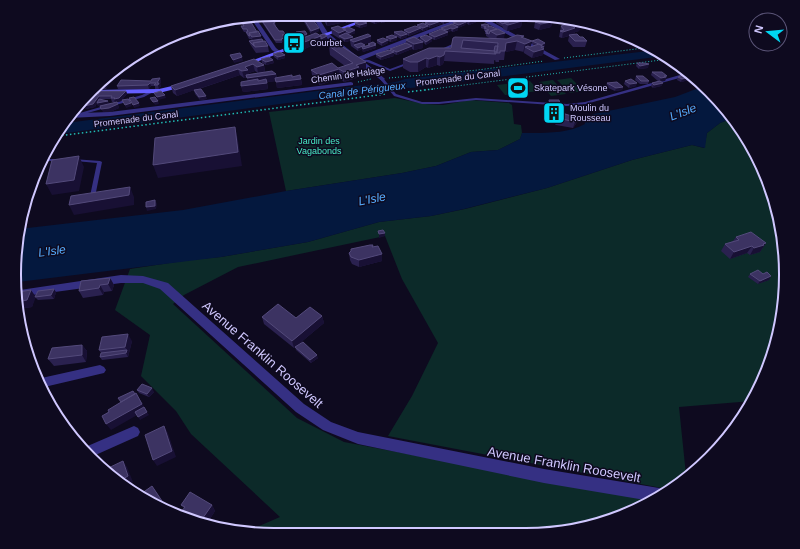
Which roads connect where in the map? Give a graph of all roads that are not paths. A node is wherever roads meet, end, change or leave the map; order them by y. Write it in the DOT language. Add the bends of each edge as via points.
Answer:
graph roads {
  1 [pos="318,21"];
  2 [pos="362,21"];
  3 [pos="458,21"];
  4 [pos="492,21"];
  5 [pos="256,22"];
  6 [pos="488,22"];
  7 [pos="325,34"];
  8 [pos="465,43"];
  9 [pos="278,52"];
  10 [pos="433,53"];
  11 [pos="557,59"];
  12 [pos="357,60"];
  13 [pos="412,62"];
  14 [pos="234,69"];
  15 [pos="683,76"];
  16 [pos="384,80"];
  17 [pos="193,82"];
  18 [pos="351,84"];
  19 [pos="153,91"];
  20 [pos="98,92"];
  21 [pos="78,114"];
  22 [pos="77,115"];
  23 [pos="48,159"];
  24 [pos="93,196"];
  25 [pos="22,293"];
  26 [pos="100,370"];
  27 [pos="45,382"];
  28 [pos="134,432"];
  29 [pos="92,450"];
  30 [pos="652,494"];
  1 -- 7 [label="street"];
  2 -- 7 [label="main road"];
  3 -- 12 [label="street"];
  4 -- 6 [label="street"];
  5 -- 9 [label="street"];
  6 -- 11 [label="street" via="515,40"];
  7 -- 9 [label="main road"];
  7 -- 12 [label="street"];
  8 -- 10 [label="lane" via="457,43"];
  9 -- 14 [label="main road"];
  12 -- 13 [label="lane" via="368,61 390,70"];
  12 -- 16 [label="street"];
  15 -- 16 [label="lane" via="578,104 476,99 422,103 391,92"];
  17 -- 19 [label="main road"];
  18 -- 22 [label="street, Chemin de Halage" via="110,114"];
  19 -- 20 [label="main road"];
  19 -- 21 [label="lane"];
  23 -- 24 [label="lane" via="100,162"];
  25 -- 30 [label="street, Avenue Franklin Roosevelt" via="134,278 154,281 164,286 300,408 327,426 358,438 544,476"];
  26 -- 27 [label="street"];
  28 -- 29 [label="street"];
}
